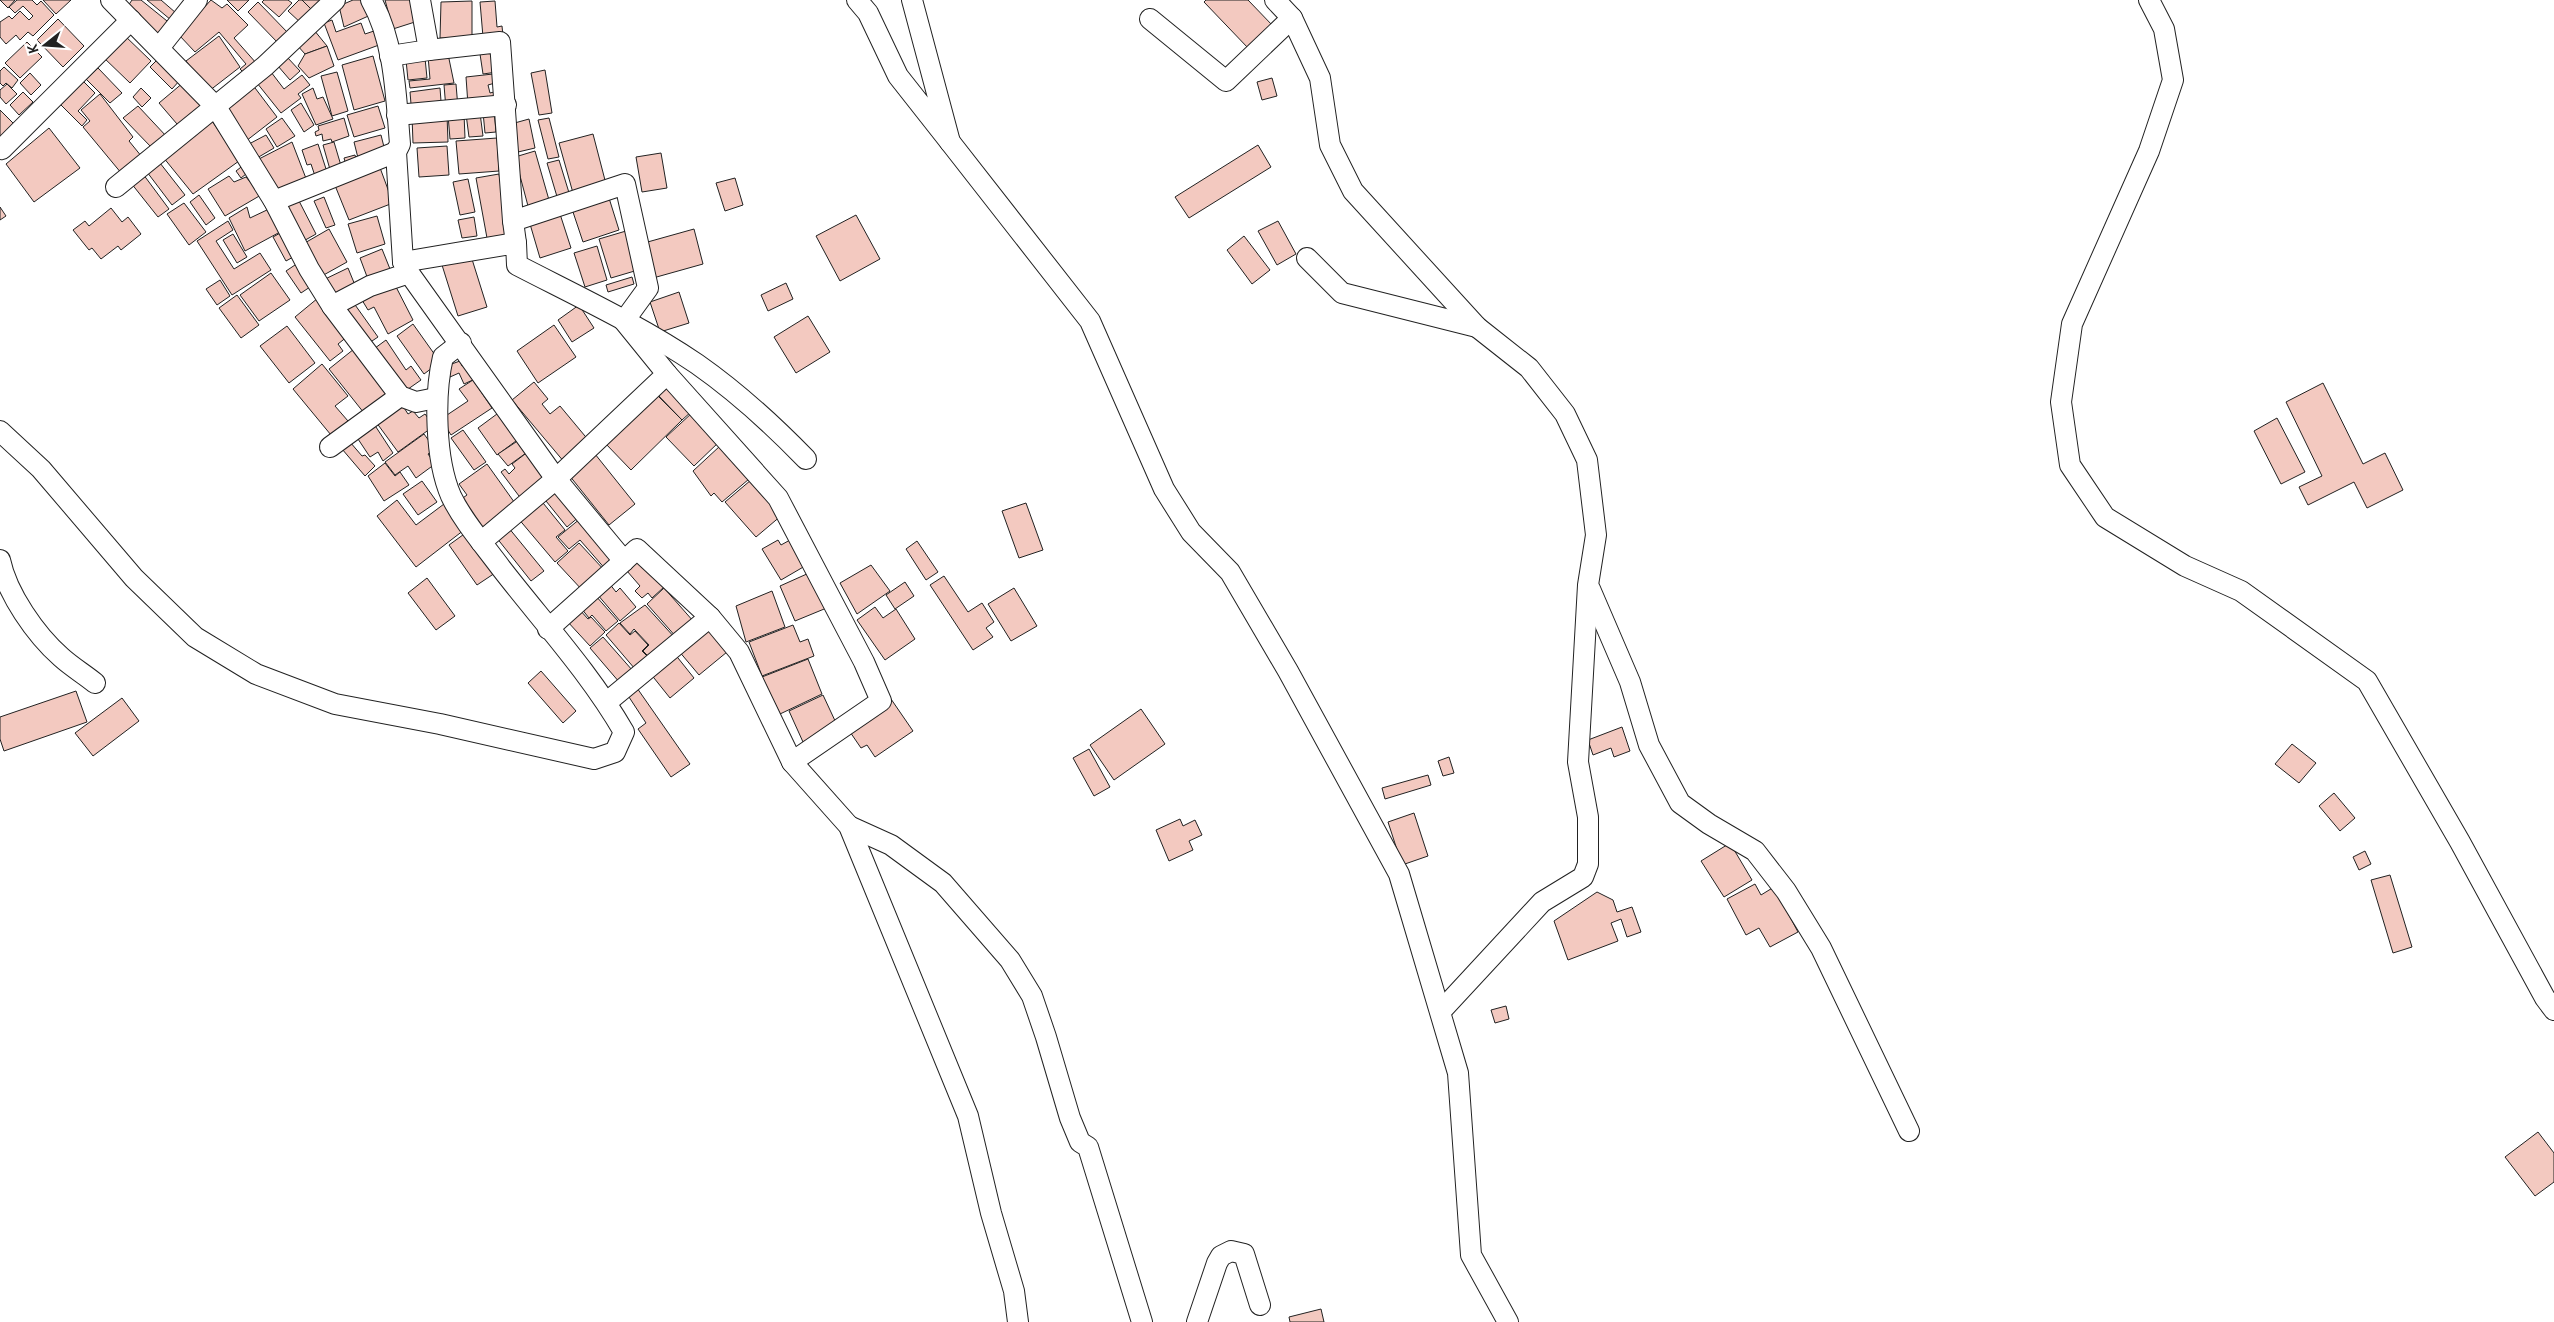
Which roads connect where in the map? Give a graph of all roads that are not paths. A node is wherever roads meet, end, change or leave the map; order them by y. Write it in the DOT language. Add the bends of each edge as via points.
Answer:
graph roads {
  1 [pos="111,0"];
  2 [pos="197,0"];
  3 [pos="335,0"];
  4 [pos="371,0"];
  5 [pos="420,0"];
  6 [pos="858,0"];
  7 [pos="912,0"];
  8 [pos="1275,0"];
  9 [pos="2149,0"];
  10 [pos="1292,18"];
  11 [pos="1150,19"];
  12 [pos="131,20"];
  13 [pos="159,48"];
  14 [pos="429,50"];
  15 [pos="390,56"];
  16 [pos="506,106"];
  17 [pos="216,107"];
  18 [pos="397,115"];
  19 [pos="950,142"];
  20 [pos="0,148"];
  21 [pos="396,152"];
  22 [pos="116,187"];
  23 [pos="274,202"];
  24 [pos="513,222"];
  25 [pos="516,243"];
  26 [pos="1308,258"];
  27 [pos="406,268"];
  28 [pos="332,306"];
  29 [pos="624,321"];
  30 [pos="1477,327"];
  31 [pos="461,343"];
  32 [pos="667,374"];
  33 [pos="400,396"];
  34 [pos="436,398"];
  35 [pos="0,431"];
  36 [pos="330,447"];
  37 [pos="806,459"];
  38 [pos="556,479"];
  39 [pos="481,542"];
  40 [pos="0,560"];
  41 [pos="624,561"];
  42 [pos="1588,585"];
  43 [pos="710,618"];
  44 [pos="548,629"];
  45 [pos="96,683"];
  46 [pos="607,702"];
  47 [pos="792,762"];
  48 [pos="849,826"];
  49 [pos="2554,1010"];
  50 [pos="1440,1011"];
  51 [pos="1909,1130"];
  52 [pos="1260,1305"];
  53 [pos="1018,1322"];
  54 [pos="1142,1322"];
  55 [pos="1197,1322"];
  56 [pos="1508,1322"];
  1 -- 12 [label="street"];
  2 -- 13 [label="street"];
  3 -- 17 [label="street" via="266,66"];
  4 -- 15 [label="street" via="379,14"];
  5 -- 14 [label="street"];
  6 -- 19 [label="street" via="868,12 898,76"];
  7 -- 19 [label="street"];
  8 -- 10 [label="street"];
  9 -- 49 [label="street" via="2164,30 2172,80 2149,151 2072,324 2061,402 2070,465 2105,517 2185,566 2241,591 2366,681"];
  10 -- 11 [label="street" via="1226,81"];
  10 -- 30 [label="street" via="1320,78 1330,145 1353,191"];
  12 -- 13 [label="street"];
  12 -- 20 [label="street"];
  13 -- 17 [label="street"];
  14 -- 15 [label="street"];
  14 -- 16 [label="street" via="500,42"];
  15 -- 18 [label="street"];
  16 -- 18 [label="street"];
  16 -- 24 [label="street"];
  17 -- 22 [label="street"];
  17 -- 23 [label="street"];
  18 -- 21 [label="street" via="400,144"];
  19 -- 50 [label="street" via="1090,321 1164,489 1191,532 1230,572 1288,671 1399,874"];
  21 -- 23 [label="street"];
  21 -- 27 [label="street"];
  23 -- 28 [label="street"];
  24 -- 25 [label="street"];
  24 -- 29 [label="street" via="625,184 648,288"];
  25 -- 27 [label="street"];
  25 -- 29 [label="street" via="517,265"];
  26 -- 30 [label="street" via="1342,293"];
  27 -- 28 [label="street"];
  27 -- 31 [label="street"];
  28 -- 33 [label="street"];
  29 -- 32 [label="street"];
  29 -- 37 [label="street" via="697,364 759,411"];
  30 -- 42 [label="street" via="1529,368 1565,414 1587,460 1596,535"];
  31 -- 34 [label="street" via="443,357"];
  31 -- 38 [label="street"];
  32 -- 38 [label="street"];
  32 -- 47 [label="street" via="778,498 881,701"];
  33 -- 34 [label="street" via="416,402"];
  33 -- 36 [label="street"];
  34 -- 39 [label="street" via="440,441 451,496"];
  35 -- 46 [label="street" via="41,469 134,578 195,637 256,674 335,704 594,759 615,752 624,732"];
  38 -- 39 [label="street"];
  38 -- 41 [label="street"];
  39 -- 44 [label="street"];
  40 -- 45 [label="street" via="26,616 61,657"];
  41 -- 43 [label="street" via="637,549"];
  41 -- 44 [label="street"];
  42 -- 50 [label="street" via="1578,762 1588,817 1588,864 1583,877 1542,902"];
  42 -- 51 [label="street" via="1630,682 1649,745 1680,803 1756,851 1786,891 1821,948"];
  43 -- 46 [label="street"];
  43 -- 47 [label="street" via="739,652"];
  44 -- 46 [label="street"];
  47 -- 48 [label="street"];
  48 -- 53 [label="street" via="968,1116 1014,1292"];
  48 -- 54 [label="street" via="891,845 943,883 1010,960 1032,996 1070,1118 1080,1142 1088,1147"];
  50 -- 56 [label="street" via="1458,1073 1471,1255"];
  52 -- 55 [label="street" via="1244,1254 1231,1251 1221,1256 1217,1263"];
}
